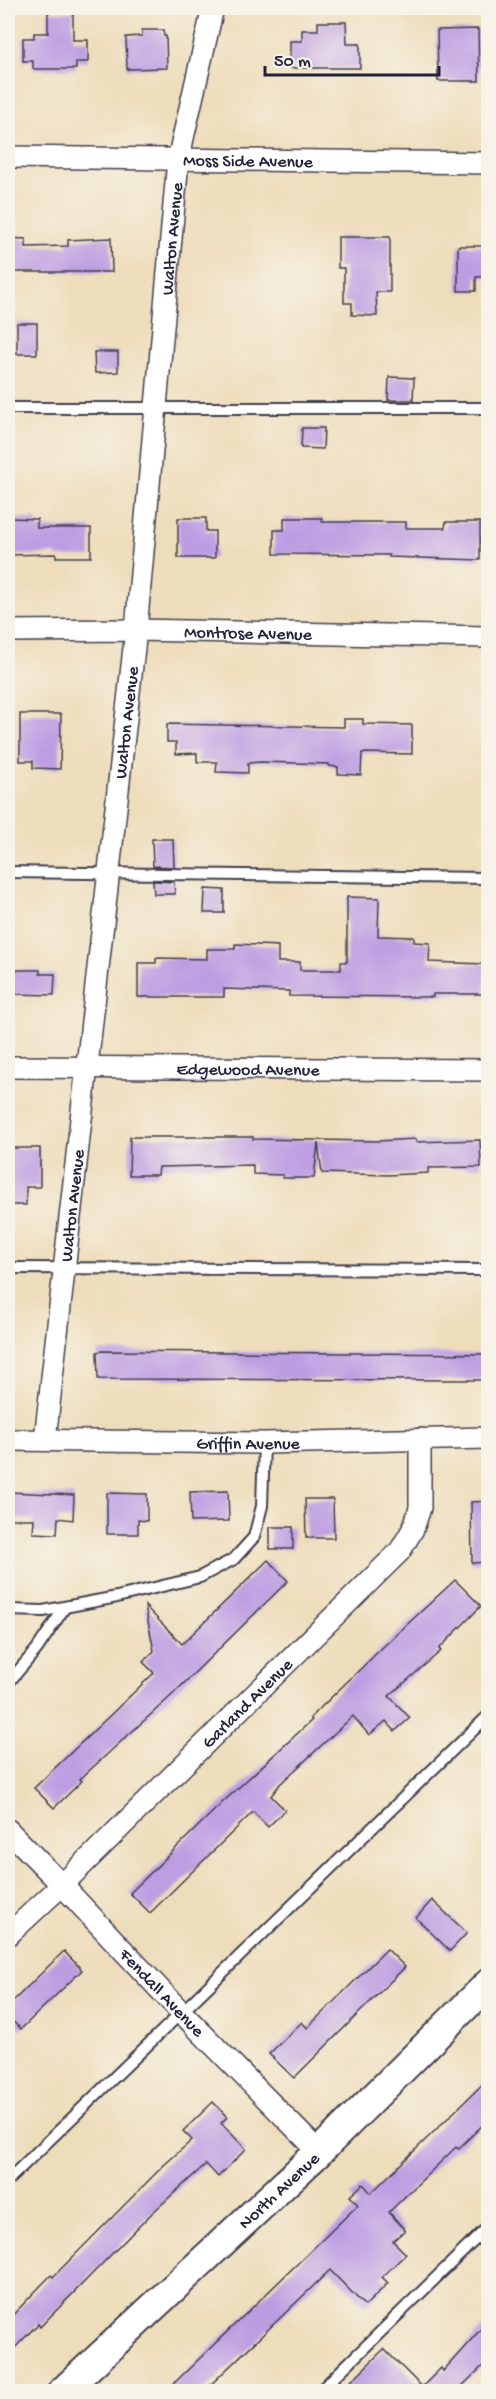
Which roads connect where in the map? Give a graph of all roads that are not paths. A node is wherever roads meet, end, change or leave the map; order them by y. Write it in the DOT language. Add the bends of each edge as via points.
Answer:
graph roads {
  1 [pos="213,8"];
  2 [pos="8,157"];
  3 [pos="178,160"];
  4 [pos="489,163"];
  5 [pos="8,408"];
  6 [pos="156,408"];
  7 [pos="489,408"];
  8 [pos="136,630"];
  9 [pos="8,631"];
  10 [pos="489,637"];
  11 [pos="8,872"];
  12 [pos="109,872"];
  13 [pos="489,878"];
  14 [pos="8,1067"];
  15 [pos="87,1068"];
  16 [pos="489,1070"];
  17 [pos="8,1268"];
  18 [pos="64,1268"];
  19 [pos="489,1270"];
  20 [pos="420,1438"];
  21 [pos="489,1438"];
  22 [pos="8,1440"];
  23 [pos="45,1440"];
  24 [pos="264,1443"];
  25 [pos="65,1607"];
  26 [pos="8,1610"];
  27 [pos="8,1683"];
  28 [pos="489,1716"];
  29 [pos="8,1830"];
  30 [pos="62,1885"];
  31 [pos="8,1935"];
  32 [pos="489,1984"];
  33 [pos="181,2012"];
  34 [pos="320,2152"];
  35 [pos="8,2180"];
  36 [pos="489,2227"];
  37 [pos="62,2391"];
  38 [pos="319,2391"];
  1 -- 3 [label="street, Walton Avenue"];
  2 -- 3 [label="street, Moss Side Avenue"];
  3 -- 4 [label="street, Moss Side Avenue"];
  3 -- 6 [label="street, Walton Avenue"];
  5 -- 6 [label="lane"];
  6 -- 7 [label="lane"];
  6 -- 8 [label="street, Walton Avenue"];
  8 -- 9 [label="street, Montrose Avenue"];
  8 -- 10 [label="street, Montrose Avenue"];
  8 -- 12 [label="street, Walton Avenue"];
  11 -- 12 [label="lane"];
  12 -- 13 [label="lane"];
  12 -- 15 [label="street, Walton Avenue"];
  14 -- 15 [label="street, Edgewood Avenue"];
  15 -- 16 [label="street, Edgewood Avenue"];
  15 -- 18 [label="street, Walton Avenue"];
  17 -- 18 [label="lane"];
  18 -- 19 [label="lane"];
  18 -- 23 [label="street, Walton Avenue"];
  20 -- 21 [label="street, Griffin Avenue"];
  20 -- 24 [label="street, Griffin Avenue"];
  20 -- 30 [label="street, Garland Avenue" via="420,1508 400,1551"];
  22 -- 23 [label="street, Griffin Avenue"];
  23 -- 24 [label="street, Griffin Avenue"];
  24 -- 25 [label="lane" via="262,1506 254,1537 234,1559 201,1577"];
  25 -- 26 [label="lane"];
  25 -- 27 [label="lane"];
  28 -- 33 [label="lane"];
  29 -- 30 [label="street, Fendall Avenue"];
  30 -- 31 [label="street, Garland Avenue"];
  30 -- 33 [label="street, Fendall Avenue"];
  32 -- 34 [label="street, North Avenue"];
  33 -- 34 [label="street, Fendall Avenue"];
  33 -- 35 [label="lane"];
  34 -- 37 [label="street, North Avenue"];
  36 -- 38 [label="lane"];
}
